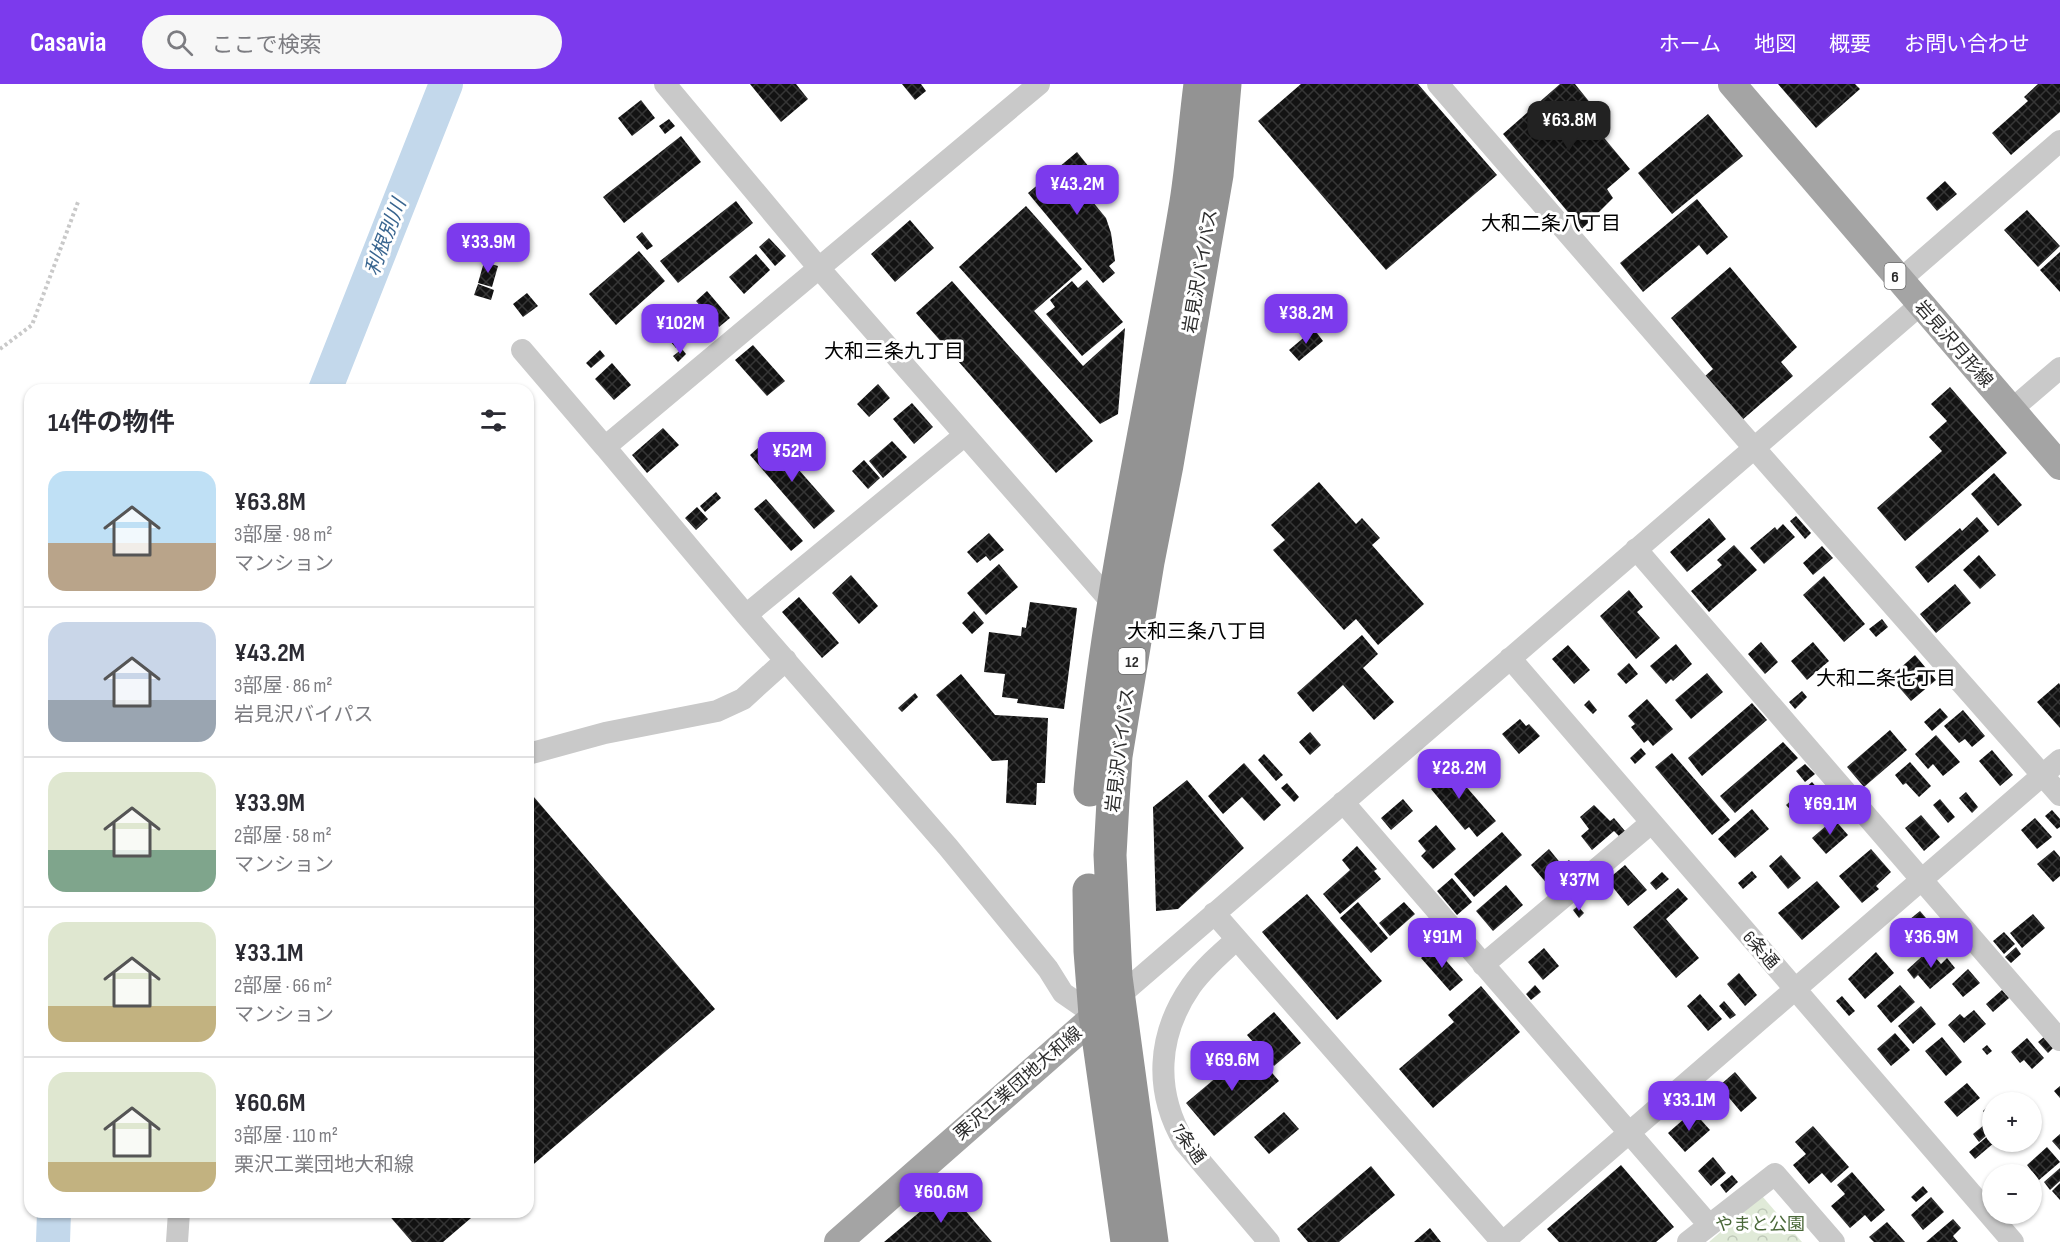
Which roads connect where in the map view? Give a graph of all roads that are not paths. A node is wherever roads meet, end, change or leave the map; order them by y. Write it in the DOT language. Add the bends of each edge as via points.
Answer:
graph roads {
  1 [pos="664,84"];
  2 [pos="1039,84"];
  3 [pos="1200,84"];
  4 [pos="1225,84"];
  5 [pos="1438,84"];
  6 [pos="1732,84"];
  7 [pos="2060,141"];
  8 [pos="818,267"];
  9 [pos="1899,280"];
  10 [pos="1920,305"];
  11 [pos="522,350"];
  12 [pos="2060,368"];
  13 [pos="2011,410"];
  14 [pos="965,435"];
  15 [pos="605,447"];
  16 [pos="1754,448"];
  17 [pos="2060,466"];
  18 [pos="1636,549"];
  19 [pos="1114,605"];
  20 [pos="746,615"];
  21 [pos="1510,658"];
  22 [pos="786,660"];
  23 [pos="534,752"];
  24 [pos="2052,767"];
  25 [pos="2060,795"];
  26 [pos="1343,802"];
  27 [pos="1651,823"];
  28 [pos="1922,881"];
  29 [pos="1214,913"];
  30 [pos="1236,940"];
  31 [pos="1483,965"];
  32 [pos="1796,990"];
  33 [pos="1107,1006"];
  34 [pos="2060,1040"];
  35 [pos="1629,1134"];
  36 [pos="179,1218"];
  37 [pos="1709,1225"];
  38 [pos="177,1242"];
  39 [pos="838,1242"];
  40 [pos="1127,1242"];
  41 [pos="1152,1242"];
  42 [pos="1269,1242"];
  43 [pos="1503,1242"];
  44 [pos="1688,1242"];
  45 [pos="1834,1242"];
  46 [pos="2013,1242"];
  1 -- 8 [label="street"];
  2 -- 8 [label="street"];
  3 -- 19 [label="highway, 岩見沢バイパス / 12" via="1183,216"];
  4 -- 33 [label="highway, 岩見沢バイパス / 12" via="1217,175 1116,756 1110,855 1114,944"];
  5 -- 16 [label="street"];
  6 -- 9 [label="main road, 岩見沢月形線 / 6"];
  7 -- 9 [label="street"];
  8 -- 14 [label="street"];
  8 -- 15 [label="street"];
  9 -- 10 [label="main road, 岩見沢月形線 / 6"];
  10 -- 13 [label="main road, 岩見沢月形線 / 6"];
  10 -- 16 [label="street"];
  11 -- 15 [label="street"];
  12 -- 13 [label="street"];
  13 -- 17 [label="main road, 岩見沢月形線 / 6"];
  14 -- 19 [label="street"];
  14 -- 20 [label="street"];
  15 -- 20 [label="street"];
  16 -- 18 [label="street"];
  16 -- 24 [label="street"];
  18 -- 21 [label="street"];
  18 -- 28 [label="street"];
  19 -- 33 [label="highway, 岩見沢バイパス / 12" via="1097,716 1088,871 1090,951"];
  20 -- 22 [label="street"];
  21 -- 26 [label="street"];
  21 -- 27 [label="street, 6条通"];
  22 -- 23 [label="street" via="743,699 717,711 605,733"];
  22 -- 33 [label="street" via="948,847 1048,969 1063,993"];
  24 -- 25 [label="street"];
  24 -- 28 [label="street"];
  26 -- 29 [label="street"];
  26 -- 31 [label="street"];
  27 -- 31 [label="street"];
  27 -- 32 [label="street, 6条通"];
  28 -- 32 [label="street"];
  28 -- 34 [label="street"];
  29 -- 30 [label="street"];
  29 -- 33 [label="street"];
  30 -- 42 [label="street, 7条通" via="1191,985 1176,1013 1162,1078 1171,1118 1184,1142"];
  30 -- 43 [label="street"];
  31 -- 35 [label="street"];
  32 -- 35 [label="street"];
  32 -- 46 [label="street, 6条通"];
  33 -- 39 [label="main road, 栗沢工業団地大和線"];
  33 -- 40 [label="highway, 岩見沢バイパス / 12"];
  33 -- 41 [label="highway, 岩見沢バイパス / 12"];
  35 -- 37 [label="street"];
  35 -- 43 [label="street"];
  36 -- 38 [label="street"];
  37 -- 44 [label="street"];
  37 -- 45 [label="street" via="1775,1173"];
}
